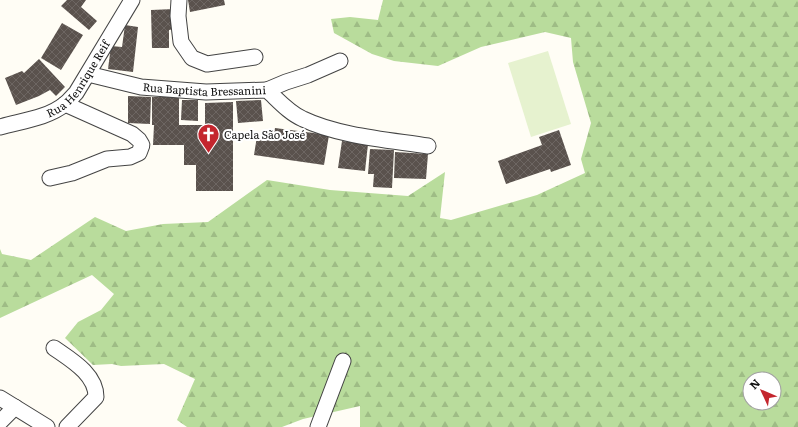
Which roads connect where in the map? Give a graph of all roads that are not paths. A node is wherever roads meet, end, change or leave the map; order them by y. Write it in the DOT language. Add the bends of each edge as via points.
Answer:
graph roads {
  1 [pos="132,0"];
  2 [pos="179,0"];
  3 [pos="255,57"];
  4 [pos="340,61"];
  5 [pos="88,74"];
  6 [pos="267,90"];
  7 [pos="65,104"];
  8 [pos="0,127"];
  9 [pos="428,146"];
  10 [pos="50,178"];
  11 [pos="54,348"];
  12 [pos="343,361"];
  13 [pos="0,398"];
  14 [pos="15,407"];
  15 [pos="0,422"];
  16 [pos="47,427"];
  17 [pos="67,427"];
  18 [pos="318,427"];
  1 -- 5 [label="street, Rua Henrique Reif"];
  2 -- 3 [label="street" via="181,42 192,58 207,64"];
  4 -- 6 [label="street"];
  5 -- 6 [label="street, Rua Baptista Bressanini" via="141,87 206,92"];
  5 -- 7 [label="street, Rua Henrique Reif" via="76,93"];
  6 -- 9 [label="street, Rua Baptista Bressanini" via="283,106 302,119 330,129"];
  7 -- 8 [label="street, Rua Henrique Reif" via="43,116"];
  7 -- 10 [label="street" via="132,134 142,145 139,153 130,157 107,159"];
  11 -- 17 [label="street" via="83,369 96,388 96,397"];
  12 -- 18 [label="street"];
  13 -- 14 [label="street"];
  14 -- 15 [label="street"];
  14 -- 16 [label="street"];
}
